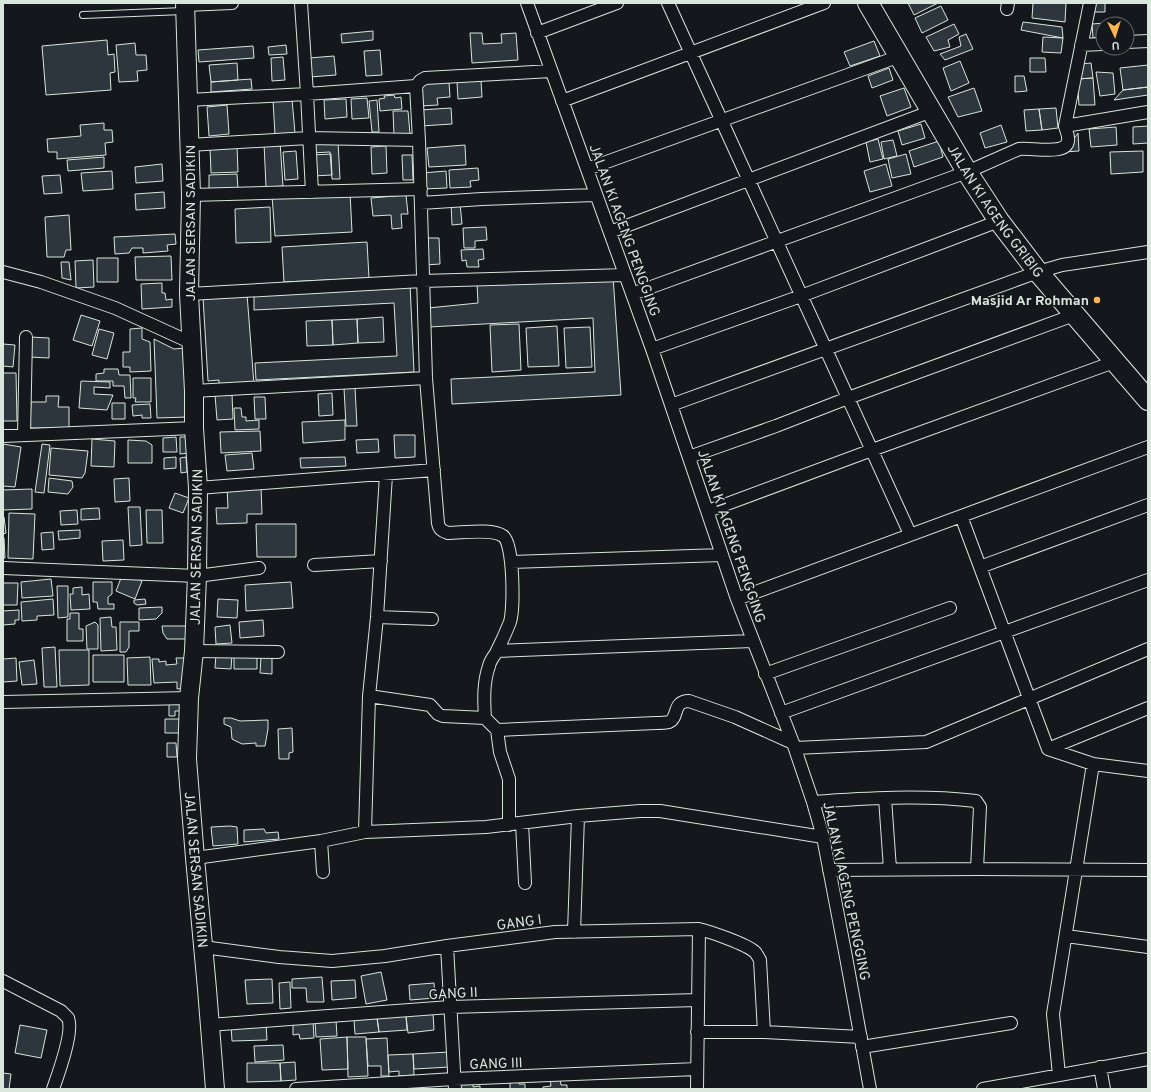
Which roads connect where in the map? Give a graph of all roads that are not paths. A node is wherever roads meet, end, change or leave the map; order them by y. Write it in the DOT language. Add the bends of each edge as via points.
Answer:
graph roads {
  1 [pos="232,3"];
  2 [pos="301,3"];
  3 [pos="526,3"];
  4 [pos="617,3"];
  5 [pos="668,3"];
  6 [pos="824,3"];
  7 [pos="868,3"];
  8 [pos="1090,3"];
  9 [pos="185,6"];
  10 [pos="83,15"];
  11 [pos="537,33"];
  12 [pos="1148,41"];
  13 [pos="1135,42"];
  14 [pos="1095,44"];
  15 [pos="1081,45"];
  16 [pos="691,52"];
  17 [pos="900,56"];
  18 [pos="550,71"];
  19 [pos="416,86"];
  20 [pos="307,94"];
  21 [pos="188,100"];
  22 [pos="562,101"];
  23 [pos="932,111"];
  24 [pos="1148,112"];
  25 [pos="722,120"];
  26 [pos="1065,126"];
  27 [pos="308,138"];
  28 [pos="419,140"];
  29 [pos="189,145"];
  30 [pos="587,169"];
  31 [pos="966,172"];
  32 [pos="748,179"];
  33 [pos="421,189"];
  34 [pos="312,192"];
  35 [pos="191,195"];
  36 [pos="596,195"];
  37 [pos="421,203"];
  38 [pos="999,221"];
  39 [pos="610,232"];
  40 [pos="776,241"];
  41 [pos="1148,252"];
  42 [pos="3,272"];
  43 [pos="1038,272"];
  44 [pos="625,275"];
  45 [pos="422,281"];
  46 [pos="189,294"];
  47 [pos="632,294"];
  48 [pos="802,296"];
  49 [pos="1074,315"];
  50 [pos="26,337"];
  51 [pos="192,343"];
  52 [pos="652,349"];
  53 [pos="826,349"];
  54 [pos="1114,362"];
  55 [pos="426,378"];
  56 [pos="194,391"];
  57 [pos="848,398"];
  58 [pos="1148,400"];
  59 [pos="671,406"];
  60 [pos="194,428"];
  61 [pos="24,435"];
  62 [pos="3,436"];
  63 [pos="1148,447"];
  64 [pos="872,450"];
  65 [pos="689,457"];
  66 [pos="434,470"];
  67 [pos="386,475"];
  68 [pos="198,488"];
  69 [pos="1148,505"];
  70 [pos="708,511"];
  71 [pos="961,516"];
  72 [pos="910,534"];
  73 [pos="722,554"];
  74 [pos="381,561"];
  75 [pos="512,562"];
  76 [pos="314,565"];
  77 [pos="980,567"];
  78 [pos="3,568"];
  79 [pos="259,568"];
  80 [pos="197,576"];
  81 [pos="1148,580"];
  82 [pos="737,599"];
  83 [pos="950,608"];
  84 [pos="377,617"];
  85 [pos="432,619"];
  86 [pos="1004,632"];
  87 [pos="752,641"];
  88 [pos="1148,649"];
  89 [pos="194,651"];
  90 [pos="497,651"];
  91 [pos="278,652"];
  92 [pos="765,674"];
  93 [pos="369,696"];
  94 [pos="189,698"];
  95 [pos="1030,699"];
  96 [pos="3,702"];
  97 [pos="1148,708"];
  98 [pos="781,713"];
  99 [pos="485,718"];
  100 [pos="497,730"];
  101 [pos="794,746"];
  102 [pos="1048,749"];
  103 [pos="1093,764"];
  104 [pos="1148,771"];
  105 [pos="885,798"];
  106 [pos="813,802"];
  107 [pos="578,816"];
  108 [pos="522,823"];
  109 [pos="509,825"];
  110 [pos="365,832"];
  111 [pos="823,838"];
  112 [pos="321,841"];
  113 [pos="194,858"];
  114 [pos="977,868"];
  115 [pos="890,869"];
  116 [pos="1076,869"];
  117 [pos="829,870"];
  118 [pos="1148,870"];
  119 [pos="323,872"];
  120 [pos="525,883"];
  121 [pos="699,929"];
  122 [pos="574,932"];
  123 [pos="1066,936"];
  124 [pos="447,946"];
  125 [pos="203,947"];
  126 [pos="1148,947"];
  127 [pos="3,981"];
  128 [pos="698,1000"];
  129 [pos="450,1007"];
  130 [pos="1011,1023"];
  131 [pos="209,1025"];
  132 [pos="697,1032"];
  133 [pos="764,1032"];
  134 [pos="862,1042"];
  135 [pos="1148,1059"];
  136 [pos="1100,1067"];
  137 [pos="697,1069"];
  138 [pos="1059,1075"];
  139 [pos="454,1084"];
  140 [pos="53,1089"];
  141 [pos="215,1089"];
  142 [pos="296,1089"];
  143 [pos="697,1089"];
  144 [pos="870,1089"];
  145 [pos="983,1089"];
  146 [pos="1104,1089"];
  1 -- 9 [label="street"];
  2 -- 20 [label="street"];
  3 -- 11 [label="street, JALAN KI AGENG PENGGING"];
  4 -- 11 [label="street"];
  5 -- 16 [label="street"];
  6 -- 16 [label="street"];
  7 -- 17 [label="main road, JALAN KI AGENG GRIBIG"];
  8 -- 15 [label="street"];
  9 -- 10 [label="lane"];
  9 -- 21 [label="main road, JALAN SERSAN SADIKIN"];
  11 -- 18 [label="street, JALAN KI AGENG PENGGING"];
  12 -- 13 [label="street"];
  14 -- 15 [label="street"];
  15 -- 26 [label="street"];
  16 -- 22 [label="street"];
  16 -- 25 [label="street"];
  17 -- 23 [label="main road, JALAN KI AGENG GRIBIG"];
  17 -- 25 [label="street"];
  18 -- 19 [label="street" via="425,78"];
  18 -- 22 [label="street, JALAN KI AGENG PENGGING"];
  19 -- 20 [label="street"];
  19 -- 28 [label="street"];
  20 -- 21 [label="street"];
  20 -- 27 [label="street"];
  21 -- 29 [label="main road, JALAN SERSAN SADIKIN"];
  22 -- 30 [label="street, JALAN KI AGENG PENGGING"];
  23 -- 31 [label="main road, JALAN KI AGENG GRIBIG"];
  23 -- 32 [label="street"];
  24 -- 26 [label="street"];
  25 -- 30 [label="street"];
  25 -- 32 [label="street"];
  26 -- 31 [label="street" via="1068,140 1062,149 1019,149"];
  27 -- 28 [label="street"];
  27 -- 29 [label="street"];
  27 -- 34 [label="street"];
  28 -- 33 [label="street"];
  29 -- 35 [label="main road, JALAN SERSAN SADIKIN"];
  30 -- 36 [label="street, JALAN KI AGENG PENGGING"];
  31 -- 38 [label="main road, JALAN KI AGENG GRIBIG"];
  31 -- 40 [label="street"];
  32 -- 39 [label="street"];
  32 -- 40 [label="street"];
  33 -- 34 [label="street"];
  33 -- 37 [label="street"];
  34 -- 35 [label="street"];
  35 -- 46 [label="main road, JALAN SERSAN SADIKIN"];
  36 -- 37 [label="street"];
  36 -- 39 [label="street, JALAN KI AGENG PENGGING"];
  37 -- 45 [label="street"];
  38 -- 43 [label="main road, JALAN KI AGENG GRIBIG"];
  38 -- 48 [label="street"];
  39 -- 44 [label="street, JALAN KI AGENG PENGGING"];
  40 -- 47 [label="street"];
  40 -- 48 [label="street"];
  41 -- 43 [label="street" via="1062,265"];
  42 -- 51 [label="street" via="41,282 115,308"];
  43 -- 49 [label="main road, JALAN KI AGENG GRIBIG"];
  43 -- 53 [label="street"];
  44 -- 45 [label="street"];
  44 -- 47 [label="street, JALAN KI AGENG PENGGING"];
  45 -- 46 [label="street"];
  45 -- 55 [label="street"];
  46 -- 51 [label="main road, JALAN SERSAN SADIKIN"];
  47 -- 52 [label="street, JALAN KI AGENG PENGGING"];
  48 -- 52 [label="street"];
  48 -- 53 [label="street"];
  49 -- 54 [label="main road, JALAN KI AGENG GRIBIG"];
  49 -- 57 [label="street"];
  50 -- 61 [label="street"];
  51 -- 56 [label="main road, JALAN SERSAN SADIKIN"];
  52 -- 59 [label="street, JALAN KI AGENG PENGGING"];
  53 -- 57 [label="street"];
  53 -- 59 [label="street"];
  54 -- 58 [label="main road, JALAN KI AGENG GRIBIG"];
  54 -- 64 [label="street"];
  55 -- 56 [label="street"];
  55 -- 66 [label="street"];
  56 -- 60 [label="main road, JALAN SERSAN SADIKIN"];
  57 -- 64 [label="street"];
  57 -- 65 [label="street"];
  59 -- 65 [label="street, JALAN KI AGENG PENGGING"];
  60 -- 61 [label="street"];
  60 -- 68 [label="main road, JALAN SERSAN SADIKIN"];
  61 -- 62 [label="street"];
  63 -- 71 [label="street"];
  64 -- 70 [label="street"];
  64 -- 72 [label="street"];
  65 -- 70 [label="street, JALAN KI AGENG PENGGING"];
  66 -- 67 [label="street"];
  66 -- 75 [label="street" via="439,528 448,533 491,532 502,535 508,543"];
  67 -- 68 [label="street"];
  67 -- 74 [label="street"];
  68 -- 80 [label="main road, JALAN SERSAN SADIKIN"];
  69 -- 77 [label="street"];
  70 -- 73 [label="street, JALAN KI AGENG PENGGING"];
  71 -- 72 [label="street"];
  71 -- 77 [label="street"];
  72 -- 82 [label="street"];
  73 -- 75 [label="street"];
  73 -- 82 [label="street, JALAN KI AGENG PENGGING"];
  74 -- 76 [label="street"];
  74 -- 84 [label="street"];
  75 -- 90 [label="street" via="510,620"];
  77 -- 86 [label="street"];
  78 -- 80 [label="street"];
  79 -- 80 [label="street"];
  80 -- 89 [label="main road, JALAN SERSAN SADIKIN"];
  81 -- 86 [label="street"];
  82 -- 87 [label="street, JALAN KI AGENG PENGGING"];
  83 -- 92 [label="street"];
  84 -- 85 [label="street"];
  84 -- 93 [label="street"];
  86 -- 95 [label="street"];
  86 -- 98 [label="street"];
  87 -- 90 [label="street"];
  87 -- 92 [label="street, JALAN KI AGENG PENGGING"];
  88 -- 95 [label="street"];
  89 -- 91 [label="street"];
  89 -- 94 [label="main road, JALAN SERSAN SADIKIN"];
  90 -- 99 [label="street" via="489,665 486,679"];
  92 -- 98 [label="street, JALAN KI AGENG PENGGING"];
  93 -- 99 [label="street" via="430,706 443,716"];
  93 -- 110 [label="street"];
  94 -- 96 [label="street"];
  94 -- 113 [label="main road, JALAN SERSAN SADIKIN" via="187,759"];
  95 -- 101 [label="street" via="926,742"];
  95 -- 102 [label="street"];
  97 -- 102 [label="street"];
  98 -- 101 [label="street, JALAN KI AGENG PENGGING"];
  99 -- 100 [label="street"];
  100 -- 101 [label="street" via="670,722 681,702 689,701 735,717"];
  100 -- 109 [label="street" via="500,752 510,779"];
  101 -- 106 [label="street, JALAN KI AGENG PENGGING"];
  102 -- 103 [label="street"];
  103 -- 104 [label="street"];
  103 -- 116 [label="street"];
  105 -- 106 [label="street"];
  105 -- 114 [label="street" via="976,801 980,806"];
  105 -- 115 [label="street"];
  106 -- 111 [label="street, JALAN KI AGENG PENGGING"];
  107 -- 108 [label="street"];
  107 -- 111 [label="street" via="660,811"];
  107 -- 122 [label="street"];
  108 -- 109 [label="street"];
  108 -- 120 [label="street"];
  109 -- 110 [label="street"];
  110 -- 112 [label="street"];
  111 -- 117 [label="street, JALAN KI AGENG PENGGING"];
  112 -- 113 [label="street"];
  112 -- 119 [label="street"];
  113 -- 125 [label="main road, JALAN SERSAN SADIKIN"];
  114 -- 115 [label="street"];
  114 -- 116 [label="street"];
  115 -- 117 [label="street"];
  116 -- 118 [label="street"];
  116 -- 123 [label="street"];
  117 -- 134 [label="street, JALAN KI AGENG PENGGING"];
  121 -- 122 [label="street, GANG I"];
  121 -- 128 [label="street"];
  121 -- 133 [label="street, GANG I" via="713,932 750,949 758,956"];
  122 -- 124 [label="street, GANG I" via="555,932"];
  123 -- 126 [label="street"];
  123 -- 138 [label="street" via="1054,1014"];
  124 -- 125 [label="street, GANG I" via="385,956 332,960 279,957"];
  124 -- 129 [label="street"];
  125 -- 131 [label="main road, JALAN SERSAN SADIKIN"];
  127 -- 140 [label="street" via="61,1011 67,1018 69,1028"];
  128 -- 129 [label="street, GANG II"];
  128 -- 132 [label="street"];
  129 -- 131 [label="street, GANG II"];
  129 -- 139 [label="street"];
  130 -- 134 [label="street"];
  131 -- 141 [label="main road, JALAN SERSAN SADIKIN"];
  132 -- 133 [label="street"];
  132 -- 137 [label="street"];
  133 -- 134 [label="street"];
  134 -- 144 [label="street, JALAN KI AGENG PENGGING"];
  135 -- 136 [label="street"];
  136 -- 138 [label="street"];
  136 -- 146 [label="street"];
  137 -- 139 [label="street, GANG III"];
  137 -- 143 [label="street"];
  138 -- 145 [label="street"];
  139 -- 142 [label="street, GANG III"];
}
